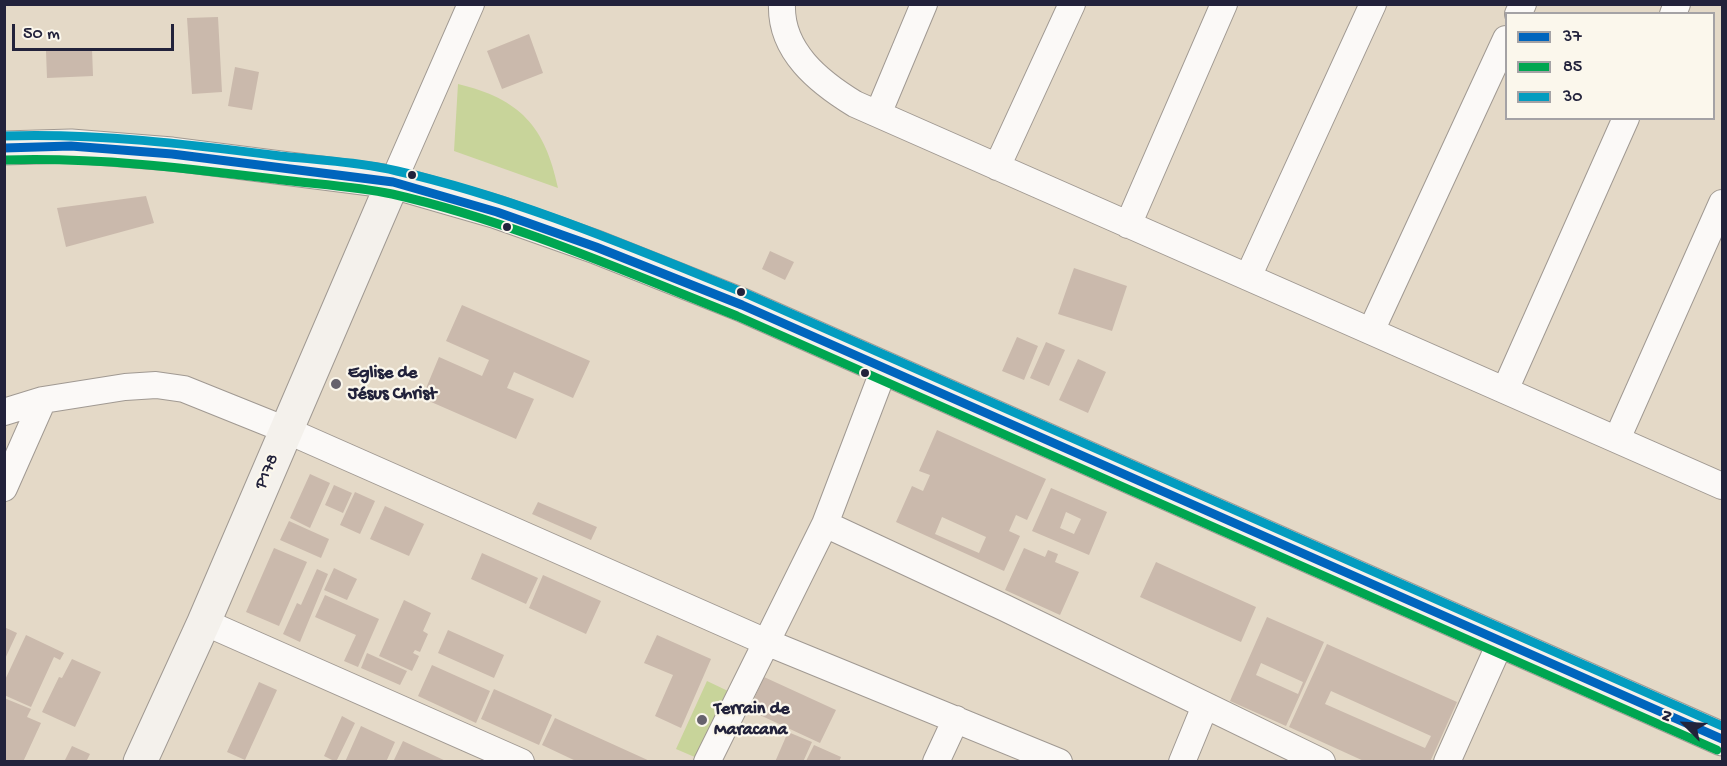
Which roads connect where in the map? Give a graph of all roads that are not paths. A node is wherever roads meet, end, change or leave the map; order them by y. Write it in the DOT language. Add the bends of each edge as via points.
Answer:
graph roads {
  1 [pos="471,4"];
  2 [pos="782,4"];
  3 [pos="924,4"];
  4 [pos="1072,4"];
  5 [pos="1224,4"];
  6 [pos="1373,4"];
  7 [pos="1505,41"];
  8 [pos="878,114"];
  9 [pos="1625,120"];
  10 [pos="4,148"];
  11 [pos="997,167"];
  12 [pos="393,182"];
  13 [pos="1722,203"];
  14 [pos="1128,225"];
  15 [pos="1248,277"];
  16 [pos="1371,332"];
  17 [pos="884,369"];
  18 [pos="1505,390"];
  19 [pos="43,400"];
  20 [pos="4,412"];
  21 [pos="286,430"];
  22 [pos="1617,439"];
  23 [pos="1722,486"];
  24 [pos="4,488"];
  25 [pos="825,524"];
  26 [pos="204,622"];
  27 [pos="1502,641"];
  28 [pos="766,642"];
  29 [pos="1205,706"];
  30 [pos="956,719"];
  31 [pos="1722,739"];
  32 [pos="140,762"];
  33 [pos="521,762"];
  34 [pos="707,762"];
  35 [pos="936,762"];
  36 [pos="1059,762"];
  37 [pos="1182,762"];
  38 [pos="1322,762"];
  39 [pos="1447,762"];
  1 -- 12 [label="street"];
  2 -- 8 [label="street" via="781,18 791,45 810,72 845,99"];
  3 -- 8 [label="street"];
  4 -- 11 [label="street"];
  5 -- 14 [label="street"];
  6 -- 15 [label="street"];
  7 -- 16 [label="street"];
  8 -- 11 [label="street"];
  9 -- 18 [label="street"];
  10 -- 12 [label="main road" via="71,146 172,153"];
  11 -- 14 [label="street"];
  12 -- 17 [label="main road" via="497,212 596,247 742,305"];
  12 -- 21 [label="main road, P178"];
  13 -- 22 [label="street"];
  14 -- 15 [label="street"];
  15 -- 16 [label="street"];
  16 -- 18 [label="street"];
  17 -- 25 [label="street"];
  17 -- 27 [label="main road"];
  18 -- 22 [label="street"];
  19 -- 20 [label="street"];
  19 -- 21 [label="street" via="156,385 184,389"];
  19 -- 24 [label="street"];
  21 -- 26 [label="main road, P178"];
  21 -- 28 [label="street"];
  22 -- 23 [label="street"];
  25 -- 28 [label="street"];
  25 -- 29 [label="street"];
  26 -- 32 [label="main road, P178"];
  26 -- 33 [label="street"];
  27 -- 31 [label="main road"];
  27 -- 39 [label="street"];
  28 -- 30 [label="street"];
  28 -- 34 [label="street"];
  29 -- 37 [label="street"];
  29 -- 38 [label="street"];
  30 -- 35 [label="street"];
  30 -- 36 [label="street"];
}
